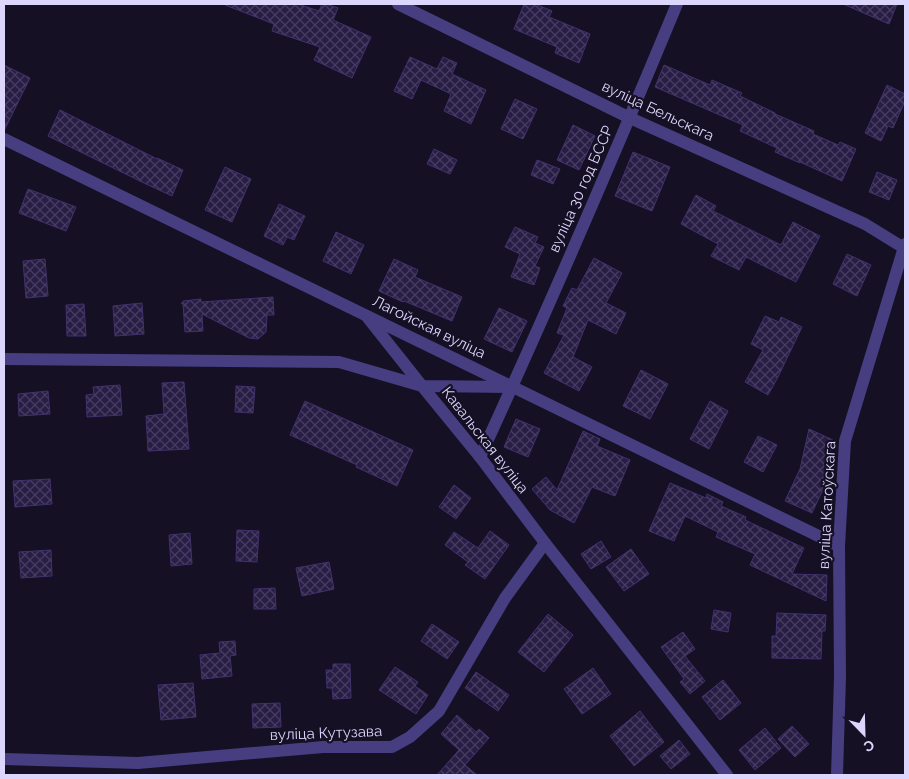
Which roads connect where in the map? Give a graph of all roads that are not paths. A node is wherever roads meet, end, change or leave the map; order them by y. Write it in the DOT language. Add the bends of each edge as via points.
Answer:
graph roads {
  1 [pos="398,4"];
  2 [pos="678,4"];
  3 [pos="630,118"];
  4 [pos="4,139"];
  5 [pos="905,246"];
  6 [pos="365,314"];
  7 [pos="4,359"];
  8 [pos="422,386"];
  9 [pos="512,387"];
  10 [pos="480,457"];
  11 [pos="545,543"];
  12 [pos="839,546"];
  13 [pos="4,759"];
  14 [pos="114,762"];
  15 [pos="114,775"];
  16 [pos="727,775"];
  17 [pos="837,775"];
  1 -- 3 [label="street, вуліца Бельскага"];
  2 -- 3 [label="street, вуліца 30 год БССР"];
  3 -- 5 [label="street, вуліца Бельскага" via="865,224"];
  3 -- 9 [label="street, вуліца 30 год БССР"];
  4 -- 6 [label="street, Лагойская вуліца"];
  5 -- 12 [label="street, вуліца Катоўскага" via="845,441"];
  6 -- 8 [label="street"];
  6 -- 9 [label="street, Лагойская вуліца"];
  7 -- 8 [label="street, Кавальская вуліца" via="339,362"];
  8 -- 9 [label="street"];
  8 -- 10 [label="street, Кавальская вуліца"];
  9 -- 10 [label="street, вуліца 30 год БССР"];
  9 -- 12 [label="street, Лагойская вуліца"];
  10 -- 11 [label="street, Кавальская вуліца"];
  11 -- 14 [label="street, вуліца Кутузава" via="505,598 439,711 392,748 323,747 138,763"];
  11 -- 16 [label="street, Кавальская вуліца"];
  12 -- 17 [label="street, вуліца Катоўскага"];
  13 -- 14 [label="street, вуліца Кутузава"];
  14 -- 15 [label="street"];
}
